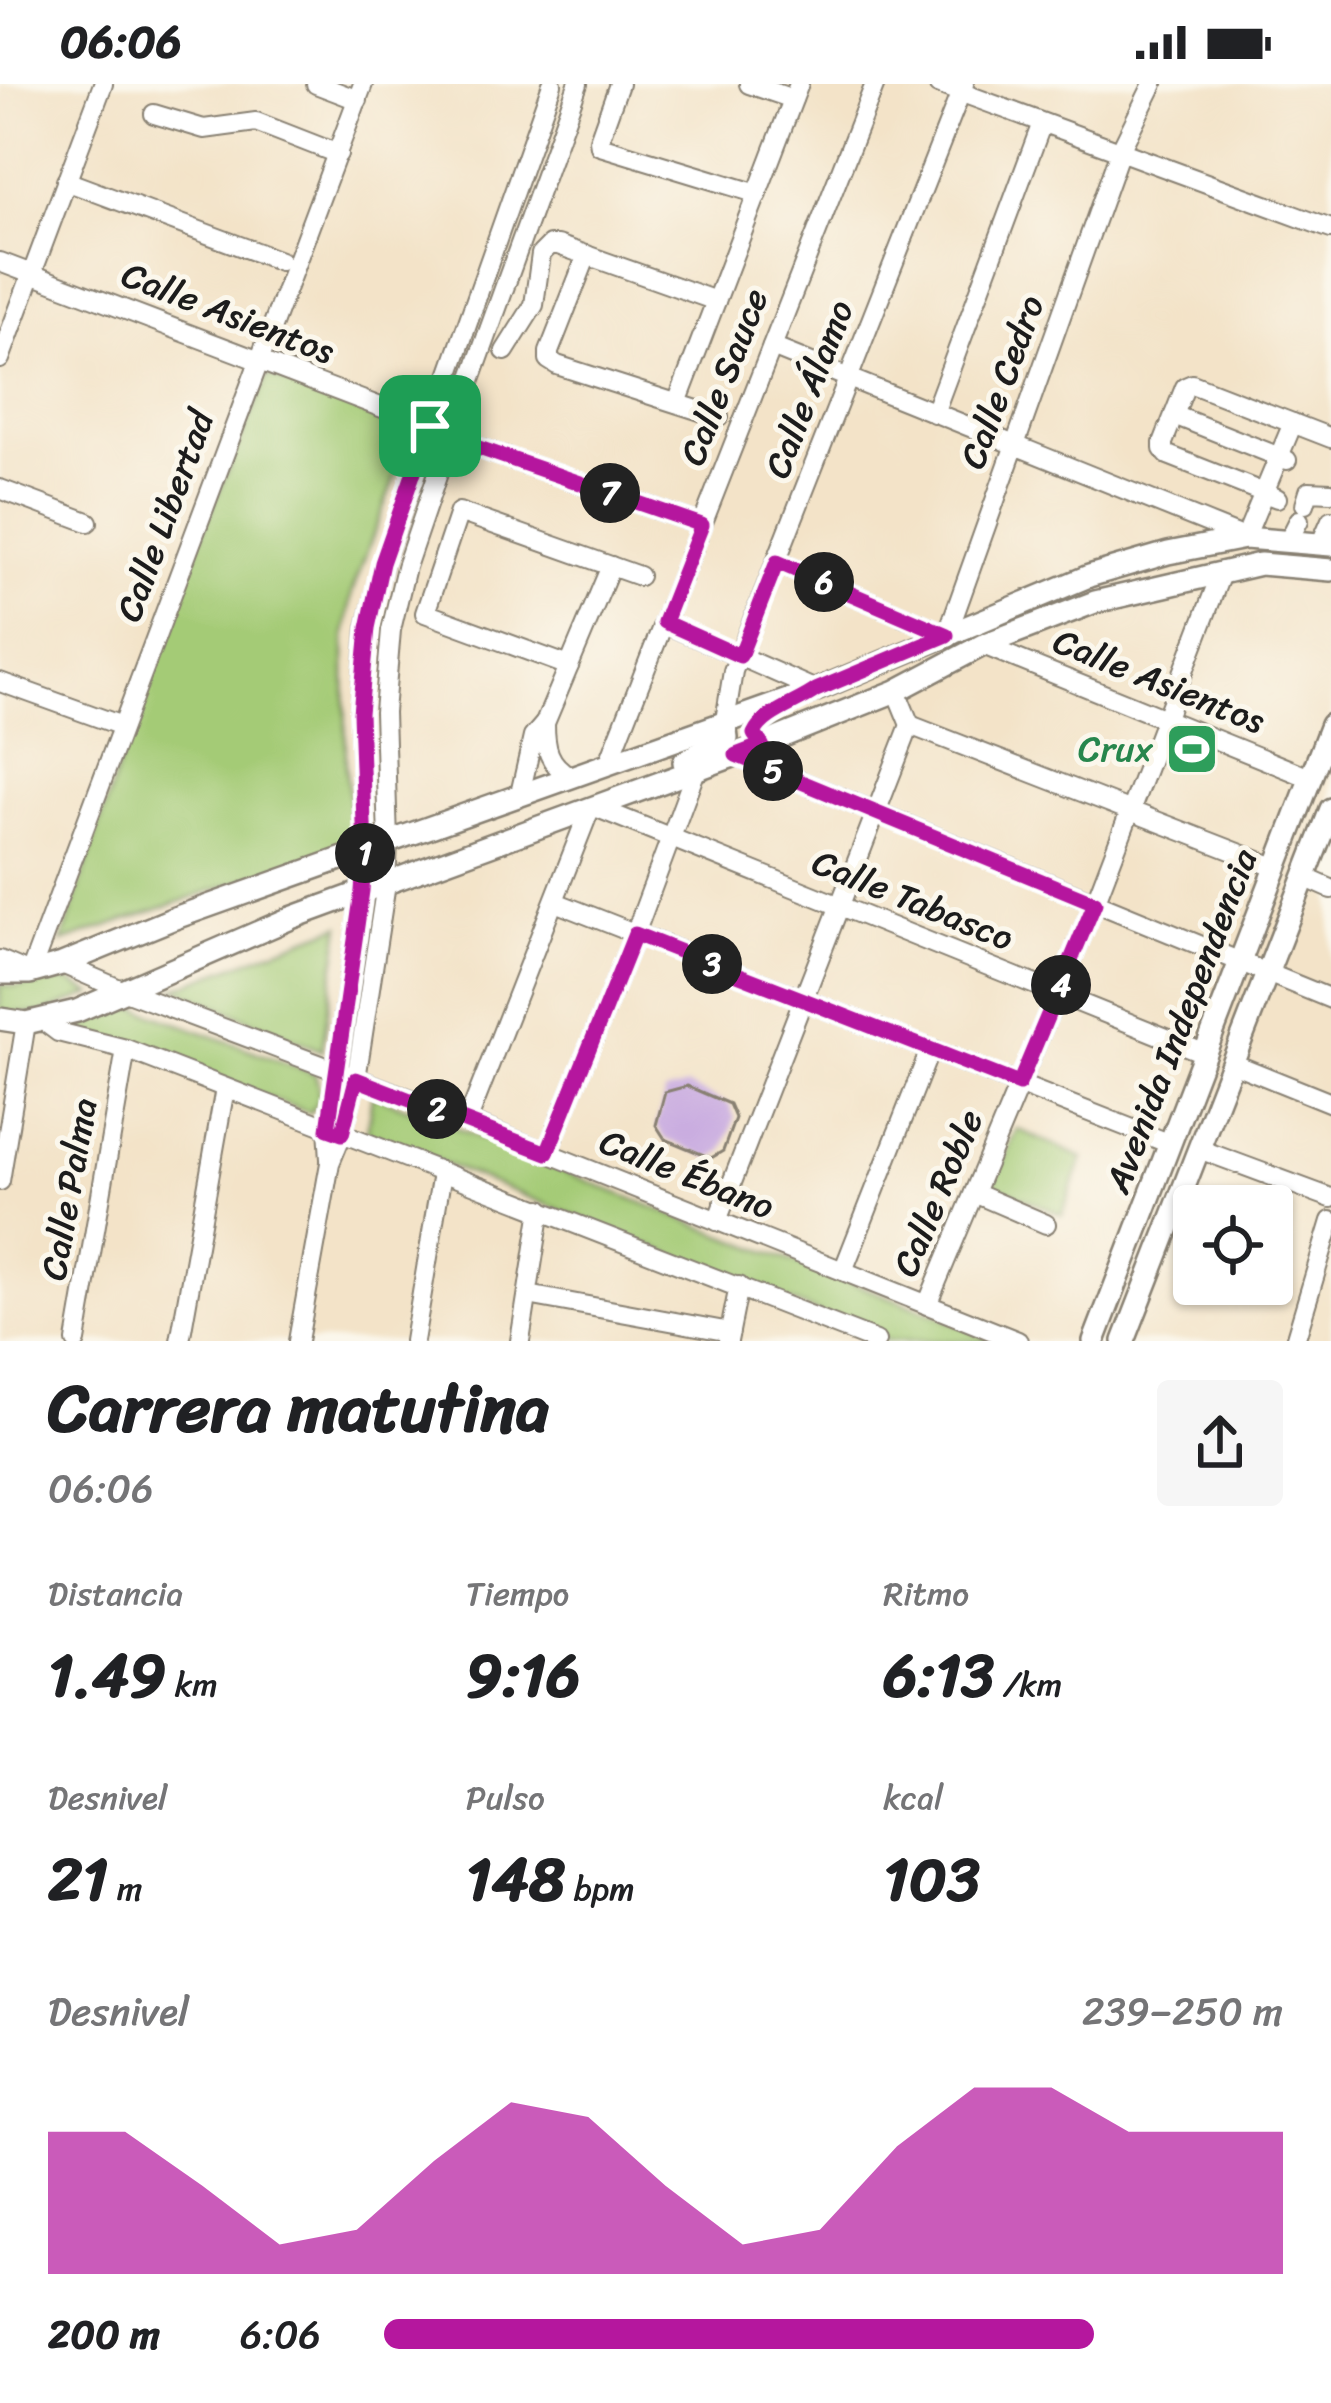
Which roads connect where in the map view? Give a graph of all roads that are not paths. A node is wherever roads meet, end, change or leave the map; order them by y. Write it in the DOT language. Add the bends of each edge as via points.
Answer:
graph roads {
  1 [pos="103,84"];
  2 [pos="316,84"];
  3 [pos="552,84"];
  4 [pos="578,84"];
  5 [pos="619,84"];
  6 [pos="749,84"];
  7 [pos="875,84"];
  8 [pos="938,84"];
  9 [pos="1153,84"];
  10 [pos="962,88"];
  11 [pos="360,92"];
  12 [pos="796,92"];
  13 [pos="154,114"];
  14 [pos="1042,122"];
  15 [pos="1120,151"];
  16 [pos="338,154"];
  17 [pos="66,181"];
  18 [pos="758,194"];
  19 [pos="1331,229"];
  20 [pos="587,255"];
  21 [pos="280,261"];
  22 [pos="0,262"];
  23 [pos="31,274"];
  24 [pos="716,301"];
  25 [pos="772,347"];
  26 [pos="0,359"];
  27 [pos="260,359"];
  28 [pos="476,370"];
  29 [pos="849,378"];
  30 [pos="677,404"];
  31 [pos="934,413"];
  32 [pos="719,416"];
  33 [pos="1174,416"];
  34 [pos="1293,423"];
  35 [pos="430,426"];
  36 [pos="450,438"];
  37 [pos="1331,438"];
  38 [pos="1015,445"];
  39 [pos="1331,451"];
  40 [pos="1285,459"];
  41 [pos="0,489"];
  42 [pos="1331,492"];
  43 [pos="1274,494"];
  44 [pos="1304,505"];
  45 [pos="1331,520"];
  46 [pos="88,522"];
  47 [pos="702,525"];
  48 [pos="1252,539"];
  49 [pos="1288,542"];
  50 [pos="1326,545"];
  51 [pos="777,562"];
  52 [pos="611,566"];
  53 [pos="1331,570"];
  54 [pos="1222,571"];
  55 [pos="639,576"];
  56 [pos="664,622"];
  57 [pos="947,635"];
  58 [pos="983,646"];
  59 [pos="740,656"];
  60 [pos="569,666"];
  61 [pos="0,682"];
  62 [pos="816,690"];
  63 [pos="896,691"];
  64 [pos="725,721"];
  65 [pos="1166,721"];
  66 [pos="545,723"];
  67 [pos="910,725"];
  68 [pos="1331,725"];
  69 [pos="122,726"];
  70 [pos="762,745"];
  71 [pos="736,755"];
  72 [pos="609,762"];
  73 [pos="696,770"];
  74 [pos="570,776"];
  75 [pos="1310,778"];
  76 [pos="638,791"];
  77 [pos="520,794"];
  78 [pos="592,808"];
  79 [pos="1331,809"];
  80 [pos="1131,810"];
  81 [pos="875,814"];
  82 [pos="670,838"];
  83 [pos="388,842"];
  84 [pos="365,850"];
  85 [pos="1277,868"];
  86 [pos="1304,877"];
  87 [pos="386,884"];
  88 [pos="1331,889"];
  89 [pos="362,891"];
  90 [pos="555,902"];
  91 [pos="1095,903"];
  92 [pos="838,906"];
  93 [pos="635,934"];
  94 [pos="0,960"];
  95 [pos="1241,963"];
  96 [pos="62,964"];
  97 [pos="0,973"];
  98 [pos="31,973"];
  99 [pos="1267,974"];
  100 [pos="122,990"];
  101 [pos="1057,994"];
  102 [pos="1331,999"];
  103 [pos="802,1000"];
  104 [pos="0,1019"];
  105 [pos="33,1022"];
  106 [pos="126,1049"];
  107 [pos="931,1050"];
  108 [pos="1206,1054"];
  109 [pos="1232,1063"];
  110 [pos="335,1071"];
  111 [pos="356,1079"];
  112 [pos="1019,1084"];
  113 [pos="226,1088"];
  114 [pos="1331,1102"];
  115 [pos="467,1122"];
  116 [pos="335,1131"];
  117 [pos="1168,1142"];
  118 [pos="1199,1149"];
  119 [pos="547,1153"];
  120 [pos="442,1173"];
  121 [pos="0,1181"];
  122 [pos="974,1193"];
  123 [pos="1331,1198"];
  124 [pos="541,1209"];
  125 [pos="717,1221"];
  126 [pos="1331,1221"];
  127 [pos="1046,1224"];
  128 [pos="843,1271"];
  129 [pos="739,1286"];
  130 [pos="528,1295"];
  131 [pos="927,1305"];
  132 [pos="833,1333"];
  133 [pos="729,1336"];
  134 [pos="76,1341"];
  135 [pos="180,1341"];
  136 [pos="298,1341"];
  137 [pos="414,1341"];
  138 [pos="520,1341"];
  139 [pos="876,1341"];
  140 [pos="1018,1341"];
  141 [pos="1094,1341"];
  142 [pos="1124,1341"];
  143 [pos="1295,1341"];
  1 -- 17 [label="street"];
  2 -- 11 [label="street"];
  3 -- 35 [label="street"];
  4 -- 28 [label="street"];
  5 -- 18 [label="street" via="600,146"];
  6 -- 12 [label="street"];
  7 -- 25 [label="street, Calle Sauce"];
  8 -- 10 [label="street"];
  9 -- 15 [label="street, Calle Cedro"];
  10 -- 14 [label="street"];
  10 -- 29 [label="street, Calle Álamo"];
  11 -- 16 [label="street, Calle Libertad"];
  12 -- 18 [label="street"];
  13 -- 16 [label="street" via="205,129 256,122"];
  14 -- 15 [label="street"];
  14 -- 31 [label="street"];
  15 -- 19 [label="street"];
  15 -- 38 [label="street, Calle Cedro"];
  16 -- 27 [label="street, Calle Libertad"];
  17 -- 21 [label="street"];
  17 -- 23 [label="street"];
  18 -- 24 [label="street"];
  20 -- 24 [label="street"];
  20 -- 28 [label="street" via="565,248 550,266 537,324"];
  20 -- 30 [label="street" via="549,360"];
  22 -- 23 [label="street, Calle Asientos"];
  23 -- 26 [label="street"];
  23 -- 27 [label="street, Calle Asientos"];
  24 -- 30 [label="street"];
  25 -- 29 [label="street"];
  25 -- 47 [label="street, Calle Sauce"];
  27 -- 35 [label="street, Calle Asientos"];
  27 -- 69 [label="street, Calle Libertad"];
  28 -- 36 [label="street"];
  29 -- 31 [label="street"];
  29 -- 51 [label="street, Calle Álamo"];
  30 -- 32 [label="street"];
  31 -- 38 [label="street"];
  33 -- 34 [label="street" via="1192,384"];
  33 -- 40 [label="street"];
  33 -- 43 [label="street" via="1163,443 1168,454"];
  34 -- 37 [label="street"];
  34 -- 40 [label="street"];
  35 -- 36 [label="street, Calle Asientos"];
  35 -- 84 [label="street" via="368,628 360,713"];
  36 -- 47 [label="street, Calle Asientos"];
  36 -- 83 [label="street" via="391,630 383,712"];
  38 -- 48 [label="street"];
  38 -- 57 [label="street, Calle Cedro"];
  39 -- 40 [label="street" via="1304,440"];
  40 -- 43 [label="street"];
  41 -- 46 [label="street"];
  42 -- 44 [label="street"];
  43 -- 44 [label="street"];
  43 -- 48 [label="street"];
  44 -- 49 [label="street"];
  45 -- 50 [label="street"];
  47 -- 56 [label="street, Calle Sauce"];
  48 -- 49 [label="main road"];
  48 -- 57 [label="main road" via="1089,576"];
  49 -- 50 [label="main road"];
  51 -- 57 [label="street"];
  51 -- 59 [label="street, Calle Álamo"];
  52 -- 55 [label="street"];
  52 -- 60 [label="street"];
  52 -- 60 [label="street" via="460,512 424,614"];
  53 -- 54 [label="main road" via="1260,564"];
  54 -- 58 [label="main road" via="1095,602"];
  54 -- 65 [label="street, Calle Roble"];
  56 -- 59 [label="street"];
  56 -- 72 [label="street, Calle Sauce"];
  57 -- 62 [label="main road"];
  58 -- 63 [label="main road"];
  58 -- 65 [label="street, Calle Asientos"];
  59 -- 62 [label="street"];
  59 -- 64 [label="street, Calle Álamo"];
  60 -- 66 [label="street"];
  61 -- 69 [label="street"];
  62 -- 64 [label="main road"];
  62 -- 70 [label="main road" via="757,726"];
  63 -- 67 [label="street"];
  63 -- 70 [label="main road"];
  64 -- 72 [label="main road"];
  64 -- 76 [label="main road" via="727,738"];
  65 -- 75 [label="street, Calle Asientos"];
  65 -- 80 [label="street, Calle Roble"];
  66 -- 74 [label="street" via="549,756"];
  66 -- 77 [label="street" via="533,737"];
  67 -- 80 [label="street"];
  67 -- 81 [label="street"];
  68 -- 75 [label="main road, Avenida Independencia"];
  69 -- 98 [label="street, Calle Libertad"];
  70 -- 71 [label="main road"];
  71 -- 73 [label="main road"];
  71 -- 81 [label="street"];
  72 -- 74 [label="main road"];
  73 -- 76 [label="main road"];
  73 -- 82 [label="street"];
  74 -- 77 [label="main road"];
  75 -- 85 [label="main road, Avenida Independencia"];
  76 -- 78 [label="main road"];
  77 -- 83 [label="main road"];
  78 -- 82 [label="street, Calle Tabasco"];
  78 -- 87 [label="main road"];
  78 -- 90 [label="street"];
  79 -- 86 [label="main road, Avenida Independencia"];
  80 -- 85 [label="street"];
  80 -- 91 [label="street, Calle Roble"];
  81 -- 91 [label="street"];
  81 -- 92 [label="street"];
  82 -- 92 [label="street, Calle Tabasco"];
  82 -- 93 [label="street"];
  83 -- 84 [label="main road"];
  83 -- 87 [label="street"];
  84 -- 89 [label="street"];
  84 -- 96 [label="main road"];
  85 -- 95 [label="main road, Avenida Independencia"];
  86 -- 88 [label="street"];
  86 -- 99 [label="main road, Avenida Independencia"];
  87 -- 89 [label="main road"];
  87 -- 111 [label="street"];
  89 -- 100 [label="main road"];
  89 -- 110 [label="street"];
  90 -- 93 [label="street"];
  90 -- 115 [label="street"];
  91 -- 95 [label="street"];
  91 -- 101 [label="street, Calle Roble"];
  92 -- 101 [label="street, Calle Tabasco"];
  92 -- 103 [label="street"];
  93 -- 103 [label="street"];
  93 -- 119 [label="street"];
  94 -- 98 [label="street"];
  95 -- 99 [label="street"];
  95 -- 108 [label="main road, Avenida Independencia"];
  96 -- 98 [label="main road"];
  96 -- 100 [label="street, Calle Ébano"];
  97 -- 98 [label="main road"];
  99 -- 102 [label="street"];
  99 -- 109 [label="main road, Avenida Independencia"];
  100 -- 105 [label="main road"];
  100 -- 110 [label="street, Calle Ébano"];
  101 -- 108 [label="street, Calle Tabasco"];
  101 -- 112 [label="street, Calle Roble"];
  103 -- 107 [label="street"];
  103 -- 125 [label="street"];
  104 -- 105 [label="main road"];
  105 -- 106 [label="street"];
  105 -- 121 [label="street"];
  106 -- 113 [label="street"];
  106 -- 134 [label="street, Calle Palma"];
  107 -- 112 [label="street"];
  107 -- 128 [label="street"];
  108 -- 117 [label="main road, Avenida Independencia"];
  109 -- 114 [label="street"];
  109 -- 118 [label="main road, Avenida Independencia"];
  110 -- 111 [label="street, Calle Ébano"];
  110 -- 116 [label="street"];
  111 -- 115 [label="street, Calle Ébano"];
  111 -- 116 [label="street"];
  112 -- 117 [label="street"];
  112 -- 122 [label="street, Calle Roble"];
  113 -- 116 [label="street"];
  113 -- 135 [label="street"];
  115 -- 119 [label="street, Calle Ébano"];
  116 -- 120 [label="street"];
  116 -- 136 [label="street"];
  117 -- 141 [label="main road, Avenida Independencia"];
  118 -- 123 [label="street"];
  118 -- 142 [label="main road, Avenida Independencia"];
  119 -- 125 [label="street, Calle Ébano"];
  120 -- 124 [label="street"];
  120 -- 137 [label="street"];
  122 -- 127 [label="street"];
  122 -- 131 [label="street, Calle Roble"];
  124 -- 129 [label="street"];
  124 -- 130 [label="street"];
  125 -- 128 [label="street, Calle Ébano"];
  126 -- 143 [label="street"];
  128 -- 131 [label="street, Calle Ébano"];
  129 -- 132 [label="street"];
  129 -- 133 [label="street"];
  130 -- 133 [label="street"];
  130 -- 138 [label="street"];
  131 -- 140 [label="street, Calle Ébano"];
  132 -- 139 [label="street"];
}
